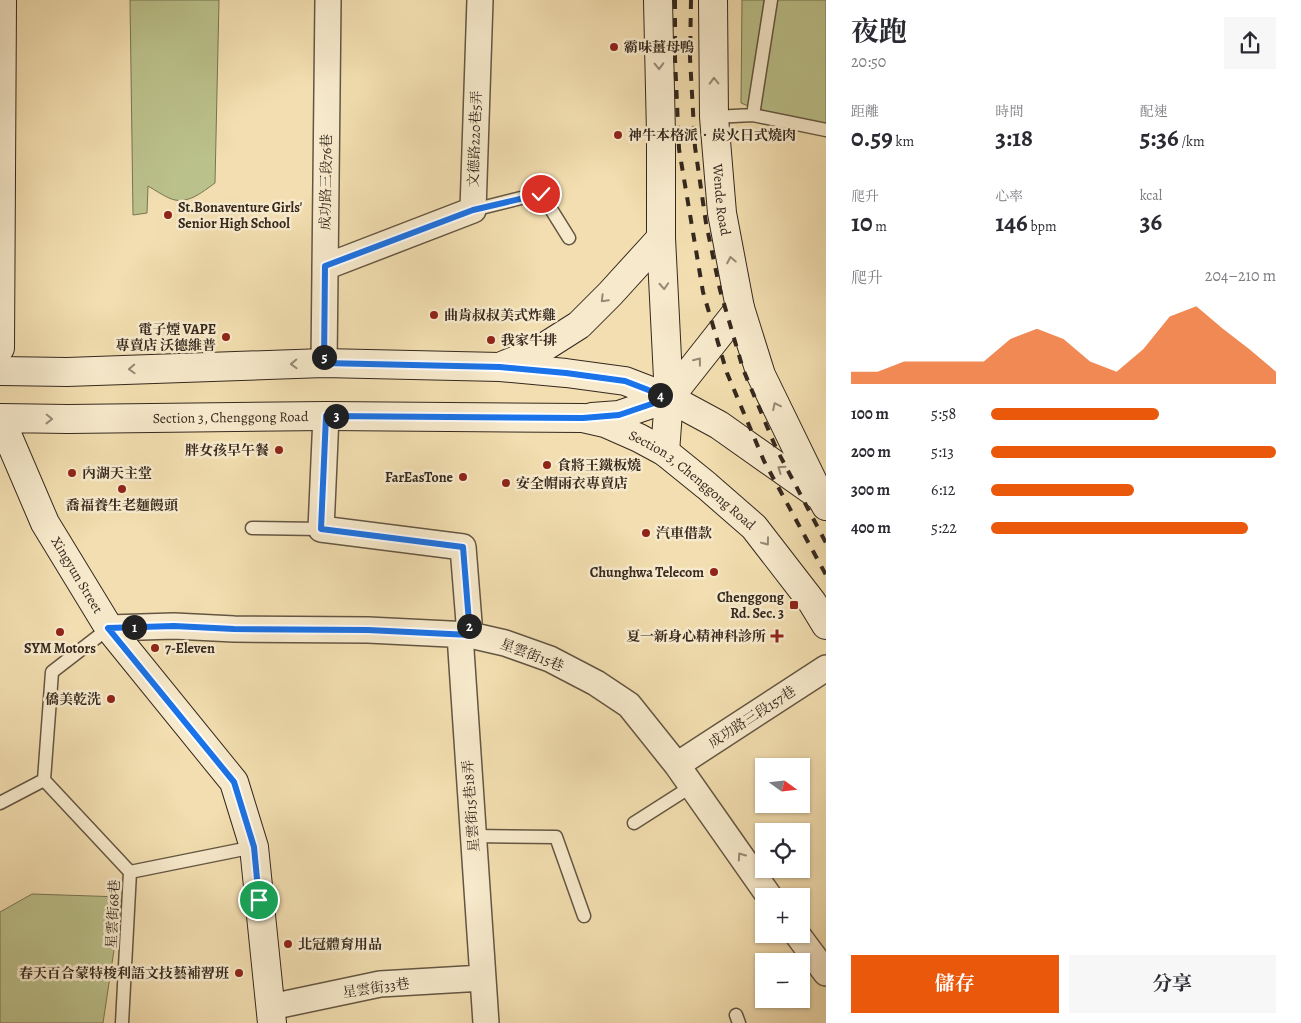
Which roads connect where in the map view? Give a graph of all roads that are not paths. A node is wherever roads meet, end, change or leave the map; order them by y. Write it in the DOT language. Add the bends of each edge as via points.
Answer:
graph roads {
  1 [pos="2,0"];
  2 [pos="328,0"];
  3 [pos="480,0"];
  4 [pos="658,0"];
  5 [pos="713,0"];
  6 [pos="771,0"];
  7 [pos="753,114"];
  8 [pos="714,117"];
  9 [pos="826,130"];
  10 [pos="473,210"];
  11 [pos="569,238"];
  12 [pos="661,238"];
  13 [pos="325,266"];
  14 [pos="740,308"];
  15 [pos="0,348"];
  16 [pos="324,363"];
  17 [pos="500,367"];
  18 [pos="0,371"];
  19 [pos="669,398"];
  20 [pos="326,416"];
  21 [pos="0,418"];
  22 [pos="583,418"];
  23 [pos="665,452"];
  24 [pos="823,502"];
  25 [pos="252,528"];
  26 [pos="321,529"];
  27 [pos="826,625"];
  28 [pos="108,628"];
  29 [pos="465,635"];
  30 [pos="826,668"];
  31 [pos="677,765"];
  32 [pos="44,780"];
  33 [pos="692,786"];
  34 [pos="0,803"];
  35 [pos="634,823"];
  36 [pos="473,836"];
  37 [pos="254,847"];
  38 [pos="130,872"];
  39 [pos="763,888"];
  40 [pos="584,916"];
  41 [pos="804,943"];
  42 [pos="826,973"];
  43 [pos="483,978"];
  44 [pos="272,1015"];
  45 [pos="122,1023"];
  46 [pos="486,1023"];
  1 -- 15 [label="main road"];
  2 -- 13 [label="street, 成功路三段76巷"];
  3 -- 10 [label="street, 文德路220巷5弄"];
  4 -- 12 [label="main road, one-way"];
  8 -- 5 [label="main road, Wende Road, one-way"];
  6 -- 7 [label="lane"];
  7 -- 8 [label="lane"];
  7 -- 9 [label="lane"];
  14 -- 8 [label="main road, Wende Road, one-way" via="722,213"];
  10 -- 11 [label="lane" via="541,194"];
  10 -- 13 [label="street"];
  12 -- 17 [label="main road, one-way" via="579,325 538,351"];
  12 -- 19 [label="main road, one-way"];
  13 -- 16 [label="street, 成功路三段76巷"];
  19 -- 14 [label="main road, one-way"];
  24 -- 14 [label="main road, Wende Road, one-way" via="761,375"];
  16 -- 17 [label="main road"];
  16 -- 18 [label="main road, one-way" via="67,372"];
  17 -- 19 [label="main road" via="625,381"];
  19 -- 22 [label="main road" via="619,415"];
  19 -- 23 [label="main road"];
  24 -- 19 [label="main road, one-way" via="719,425"];
  21 -- 20 [label="main road, Section 3, Chenggong Road, one-way"];
  20 -- 22 [label="main road, Section 3, Chenggong Road"];
  20 -- 26 [label="street"];
  21 -- 28 [label="main road, Xingyun Street" via="45,523"];
  22 -- 23 [label="main road, Section 3, Chenggong Road" via="624,430"];
  23 -- 27 [label="main road, Section 3, Chenggong Road, one-way" via="754,527"];
  25 -- 26 [label="lane"];
  26 -- 29 [label="street, 星雲街15巷18弄" via="463,547"];
  28 -- 29 [label="street, 星雲街15巷" via="174,626"];
  28 -- 32 [label="lane" via="52,672"];
  28 -- 37 [label="main road, Xingyun Street" via="234,782"];
  29 -- 31 [label="street, 星雲街15巷" via="505,643 550,658 596,683 629,705"];
  29 -- 36 [label="street, 星雲街15巷18弄"];
  30 -- 31 [label="street, 成功路三段157巷"];
  31 -- 33 [label="street, 星雲街15巷"];
  32 -- 34 [label="lane"];
  32 -- 38 [label="lane, 星雲街68巷"];
  33 -- 35 [label="lane"];
  39 -- 33 [label="street, 星雲街15巷, one-way"];
  36 -- 40 [label="lane" via="556,837"];
  36 -- 43 [label="street, 星雲街15巷18弄"];
  37 -- 38 [label="lane"];
  37 -- 44 [label="main road, Xingyun Street"];
  38 -- 45 [label="lane, 星雲街68巷"];
  41 -- 42 [label="street"];
  43 -- 44 [label="street, 星雲街33巷" via="380,984"];
  43 -- 46 [label="street, 星雲街15巷18弄"];
}
